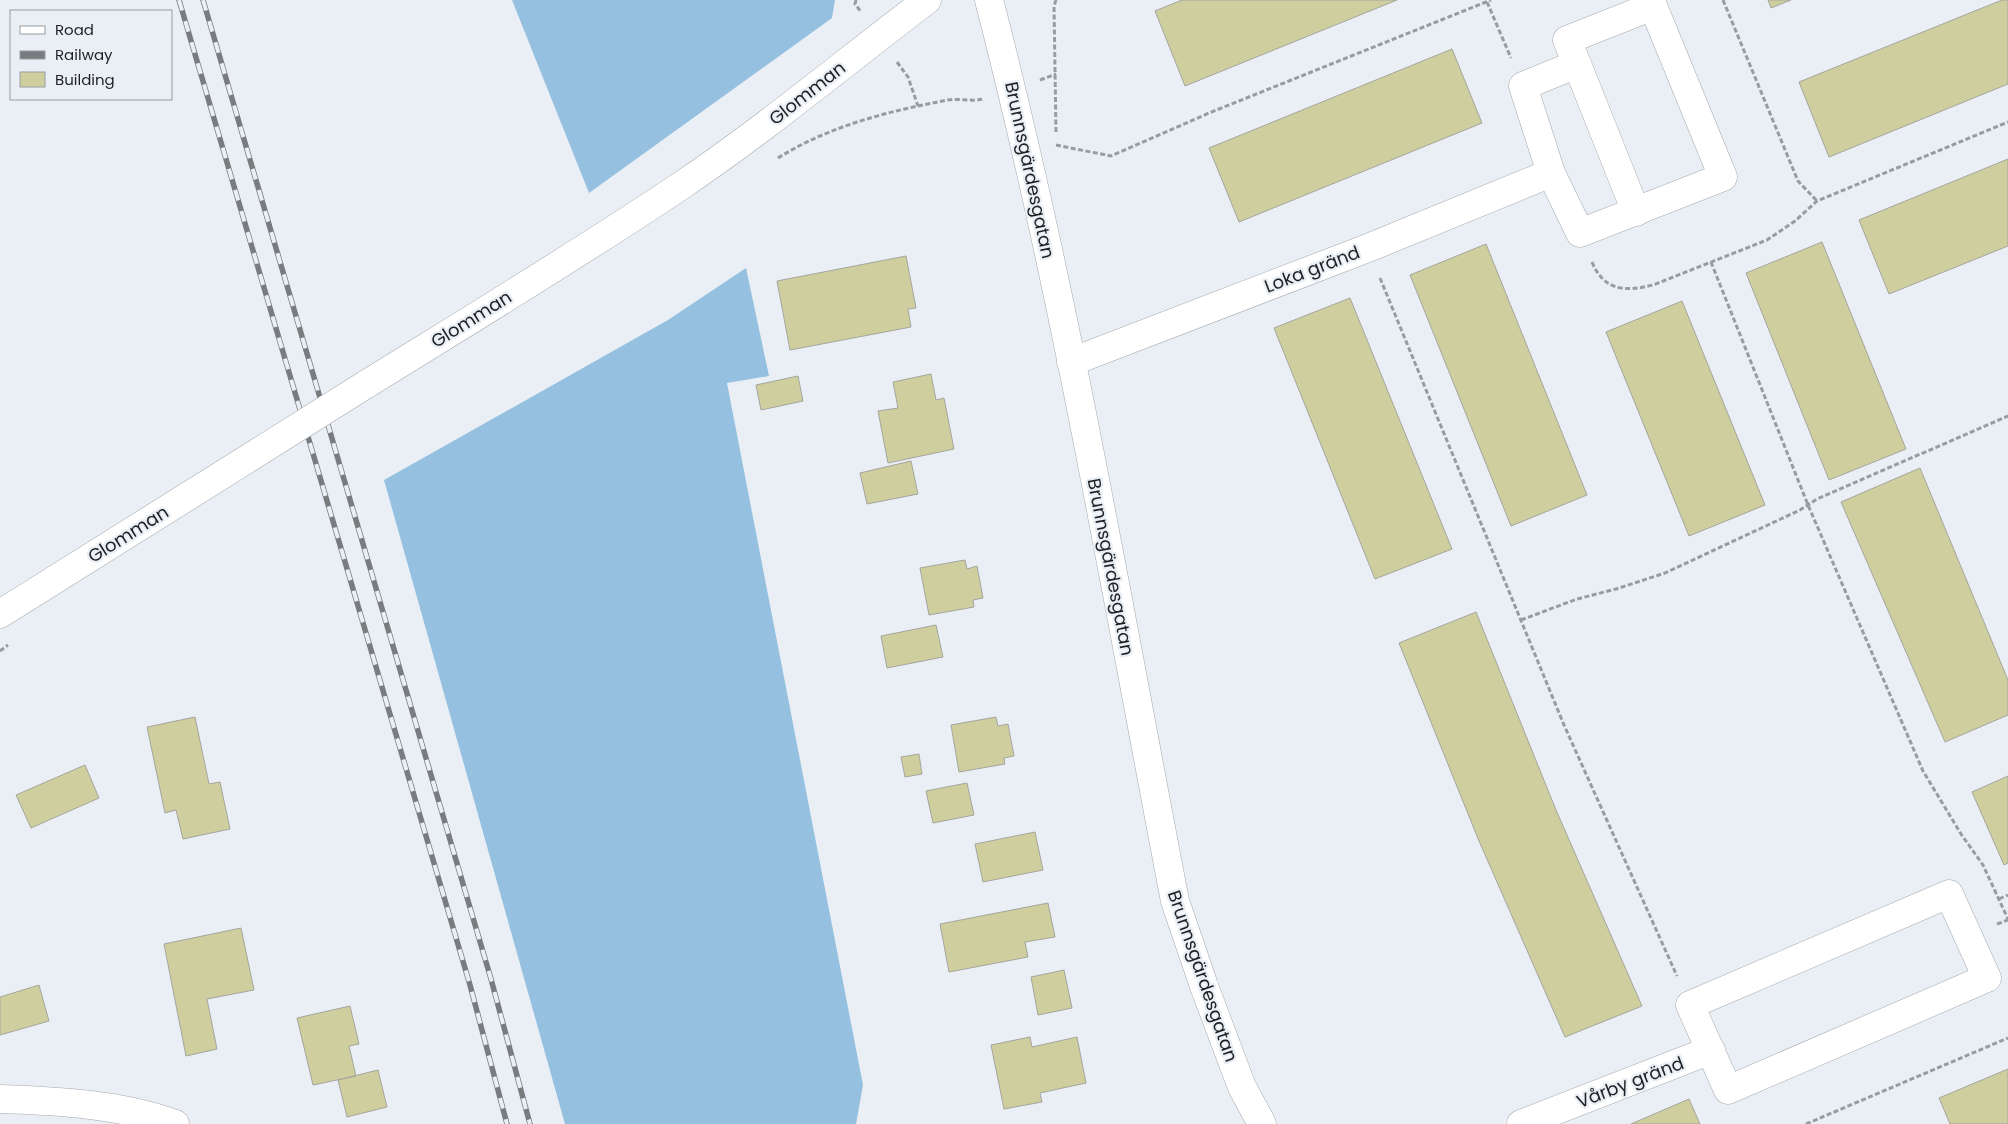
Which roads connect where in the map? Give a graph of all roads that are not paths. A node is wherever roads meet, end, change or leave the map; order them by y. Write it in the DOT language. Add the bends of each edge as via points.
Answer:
graph roads {
  1 [pos="927,0"];
  2 [pos="989,0"];
  3 [pos="1577,64"];
  4 [pos="1551,173"];
  5 [pos="1636,212"];
  6 [pos="1071,362"];
  7 [pos="0,614"];
  8 [pos="1711,1050"];
  9 [pos="0,1099"];
  10 [pos="175,1124"];
  11 [pos="1262,1124"];
  12 [pos="1521,1124"];
  1 -- 7 [label="street, Glomman, bridge" via="764,126 584,249"];
  2 -- 6 [label="street, Brunnsgärdesgatan" via="1032,176"];
  3 -- 4 [label="street" via="1523,86"];
  3 -- 5 [label="street"];
  3 -- 5 [label="street" via="1567,40 1654,6 1723,178"];
  4 -- 5 [label="street" via="1580,233"];
  4 -- 6 [label="street, Loka gränd" via="1368,248"];
  6 -- 11 [label="street, Brunnsgärdesgatan" via="1175,900 1242,1087"];
  8 -- 8 [label="street" via="1690,1005 1949,894 1987,978 1728,1090"];
  8 -- 12 [label="street, Vårby gränd"];
  9 -- 10 [label="street" via="49,1100 148,1114"];
}
